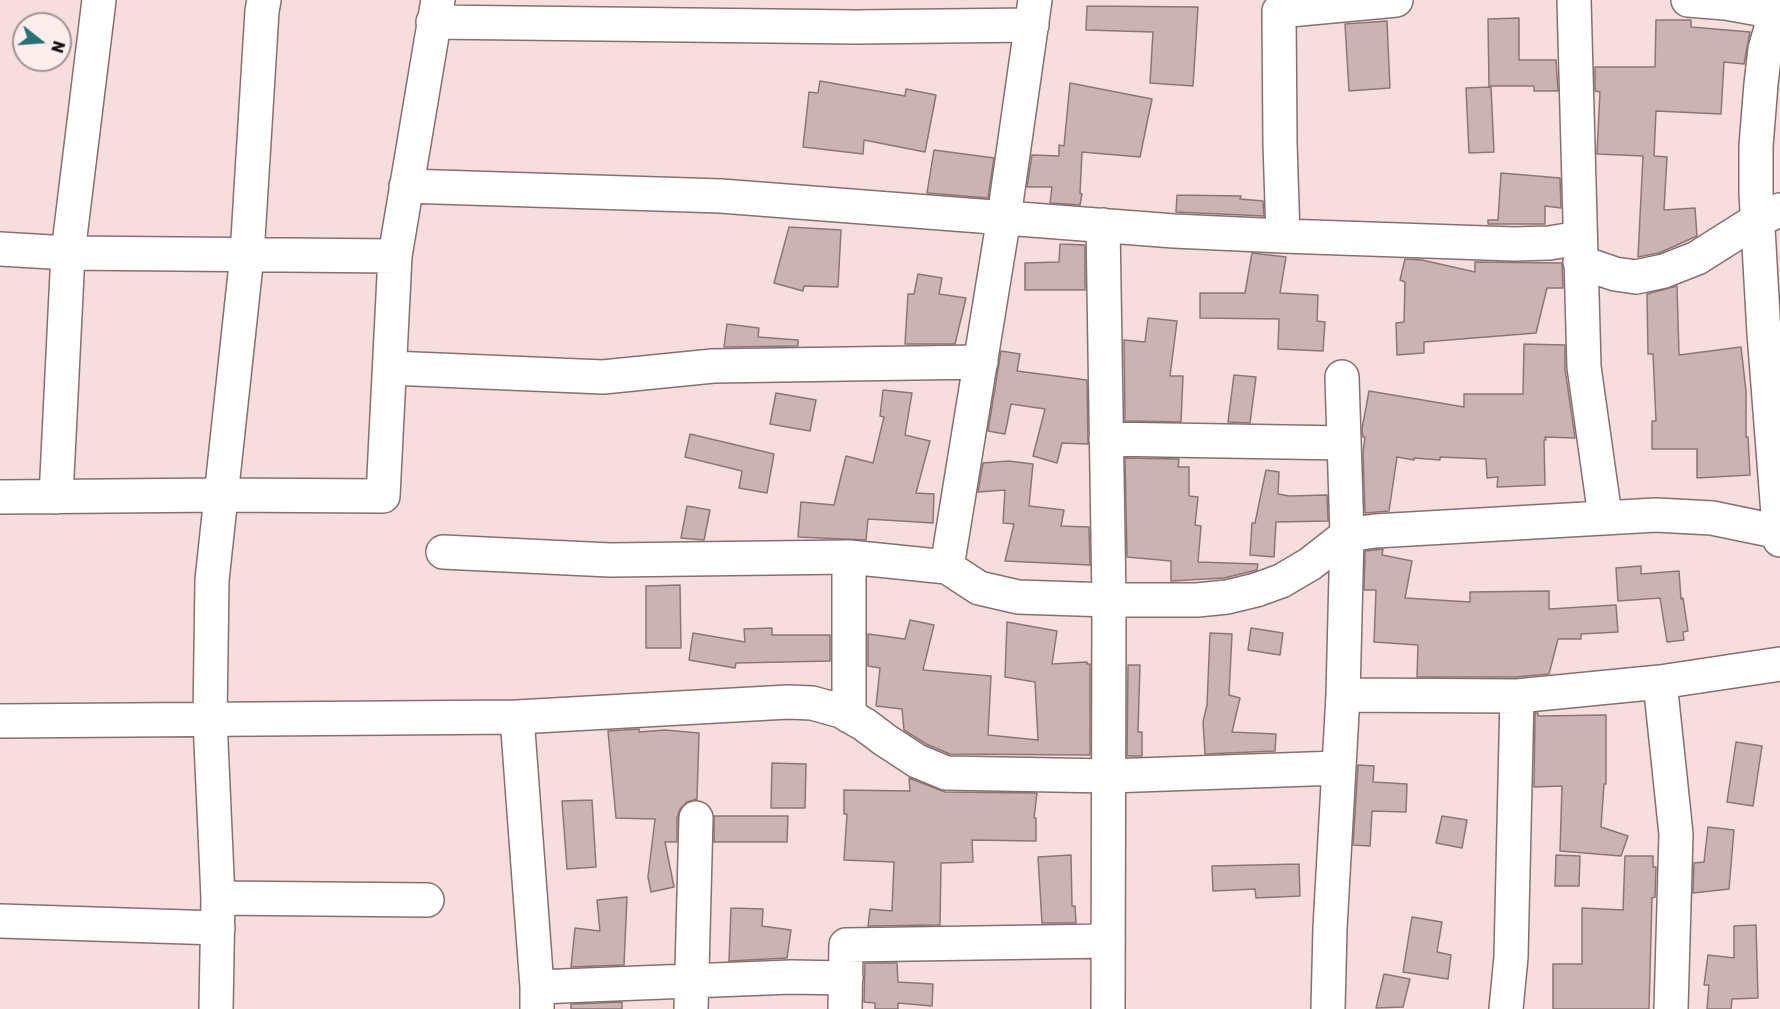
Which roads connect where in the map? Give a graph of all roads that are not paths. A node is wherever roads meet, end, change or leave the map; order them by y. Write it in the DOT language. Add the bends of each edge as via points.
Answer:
graph roads {
  1 [pos="99,0"];
  2 [pos="264,0"];
  3 [pos="1396,0"];
  4 [pos="1574,0"];
  5 [pos="1688,0"];
  6 [pos="436,11"];
  7 [pos="1033,13"];
  8 [pos="1776,13"];
  9 [pos="406,186"];
  10 [pos="1769,215"];
  11 [pos="1004,217"];
  12 [pos="1103,225"];
  13 [pos="1283,236"];
  14 [pos="0,249"];
  15 [pos="1580,250"];
  16 [pos="68,253"];
  17 [pos="247,255"];
  18 [pos="395,256"];
  19 [pos="981,362"];
  20 [pos="391,368"];
  21 [pos="1342,377"];
  22 [pos="1106,439"];
  23 [pos="1344,443"];
  24 [pos="220,495"];
  25 [pos="0,497"];
  26 [pos="56,497"];
  27 [pos="1605,516"];
  28 [pos="1779,534"];
  29 [pos="1347,535"];
  30 [pos="443,552"];
  31 [pos="849,557"];
  32 [pos="947,567"];
  33 [pos="1109,600"];
  34 [pos="1780,664"];
  35 [pos="1660,682"];
  36 [pos="1342,695"];
  37 [pos="1517,696"];
  38 [pos="849,716"];
  39 [pos="517,717"];
  40 [pos="210,720"];
  41 [pos="0,721"];
  42 [pos="1338,768"];
  43 [pos="1109,776"];
  44 [pos="696,818"];
  45 [pos="427,900"];
  46 [pos="218,913"];
  47 [pos="0,921"];
  48 [pos="1107,941"];
  49 [pos="845,993"];
  50 [pos="692,995"];
  51 [pos="537,998"];
  52 [pos="216,1009"];
  53 [pos="1108,1009"];
  54 [pos="1328,1009"];
  55 [pos="1506,1009"];
  56 [pos="1671,1009"];
  1 -- 16 [label="street"];
  2 -- 17 [label="street"];
  3 -- 13 [label="street" via="1279,10"];
  4 -- 15 [label="street"];
  5 -- 8 [label="street"];
  6 -- 7 [label="street" via="856,27"];
  6 -- 9 [label="street"];
  7 -- 11 [label="street"];
  8 -- 10 [label="street" via="1765,49 1756,147"];
  9 -- 11 [label="street" via="721,196"];
  9 -- 18 [label="street"];
  10 -- 15 [label="street" via="1697,258 1636,277 1615,274"];
  10 -- 28 [label="street"];
  11 -- 12 [label="street"];
  11 -- 19 [label="street"];
  12 -- 13 [label="street"];
  12 -- 22 [label="street"];
  13 -- 15 [label="street" via="1549,243"];
  14 -- 16 [label="street"];
  15 -- 27 [label="street" via="1584,367"];
  16 -- 17 [label="street"];
  16 -- 26 [label="street"];
  17 -- 18 [label="street"];
  17 -- 24 [label="street"];
  18 -- 20 [label="street"];
  19 -- 20 [label="street" via="713,366 603,377"];
  19 -- 32 [label="street"];
  20 -- 24 [label="street" via="383,496"];
  21 -- 23 [label="street"];
  22 -- 23 [label="street"];
  22 -- 33 [label="street"];
  23 -- 29 [label="street"];
  24 -- 26 [label="street"];
  24 -- 40 [label="street" via="212,580"];
  25 -- 26 [label="street"];
  27 -- 28 [label="street" via="1693,516"];
  27 -- 29 [label="street"];
  29 -- 33 [label="street" via="1310,564 1256,590 1197,600"];
  29 -- 36 [label="street"];
  30 -- 31 [label="street" via="610,560"];
  31 -- 32 [label="street"];
  31 -- 38 [label="street"];
  32 -- 33 [label="street" via="979,588 1018,597"];
  33 -- 43 [label="street"];
  34 -- 35 [label="street"];
  35 -- 37 [label="street"];
  35 -- 56 [label="street" via="1676,834"];
  36 -- 37 [label="street"];
  36 -- 42 [label="street"];
  37 -- 55 [label="street" via="1511,957"];
  38 -- 39 [label="street" via="812,703 788,702"];
  38 -- 43 [label="street" via="917,761 946,773"];
  39 -- 40 [label="street"];
  39 -- 51 [label="street"];
  40 -- 41 [label="street"];
  40 -- 46 [label="street"];
  42 -- 43 [label="street"];
  42 -- 54 [label="street"];
  43 -- 48 [label="street"];
  44 -- 50 [label="street"];
  45 -- 46 [label="street"];
  46 -- 47 [label="street"];
  46 -- 52 [label="street"];
  48 -- 49 [label="street" via="846,945"];
  48 -- 53 [label="street"];
  49 -- 50 [label="street" via="791,977"];
  50 -- 51 [label="street"];
}
